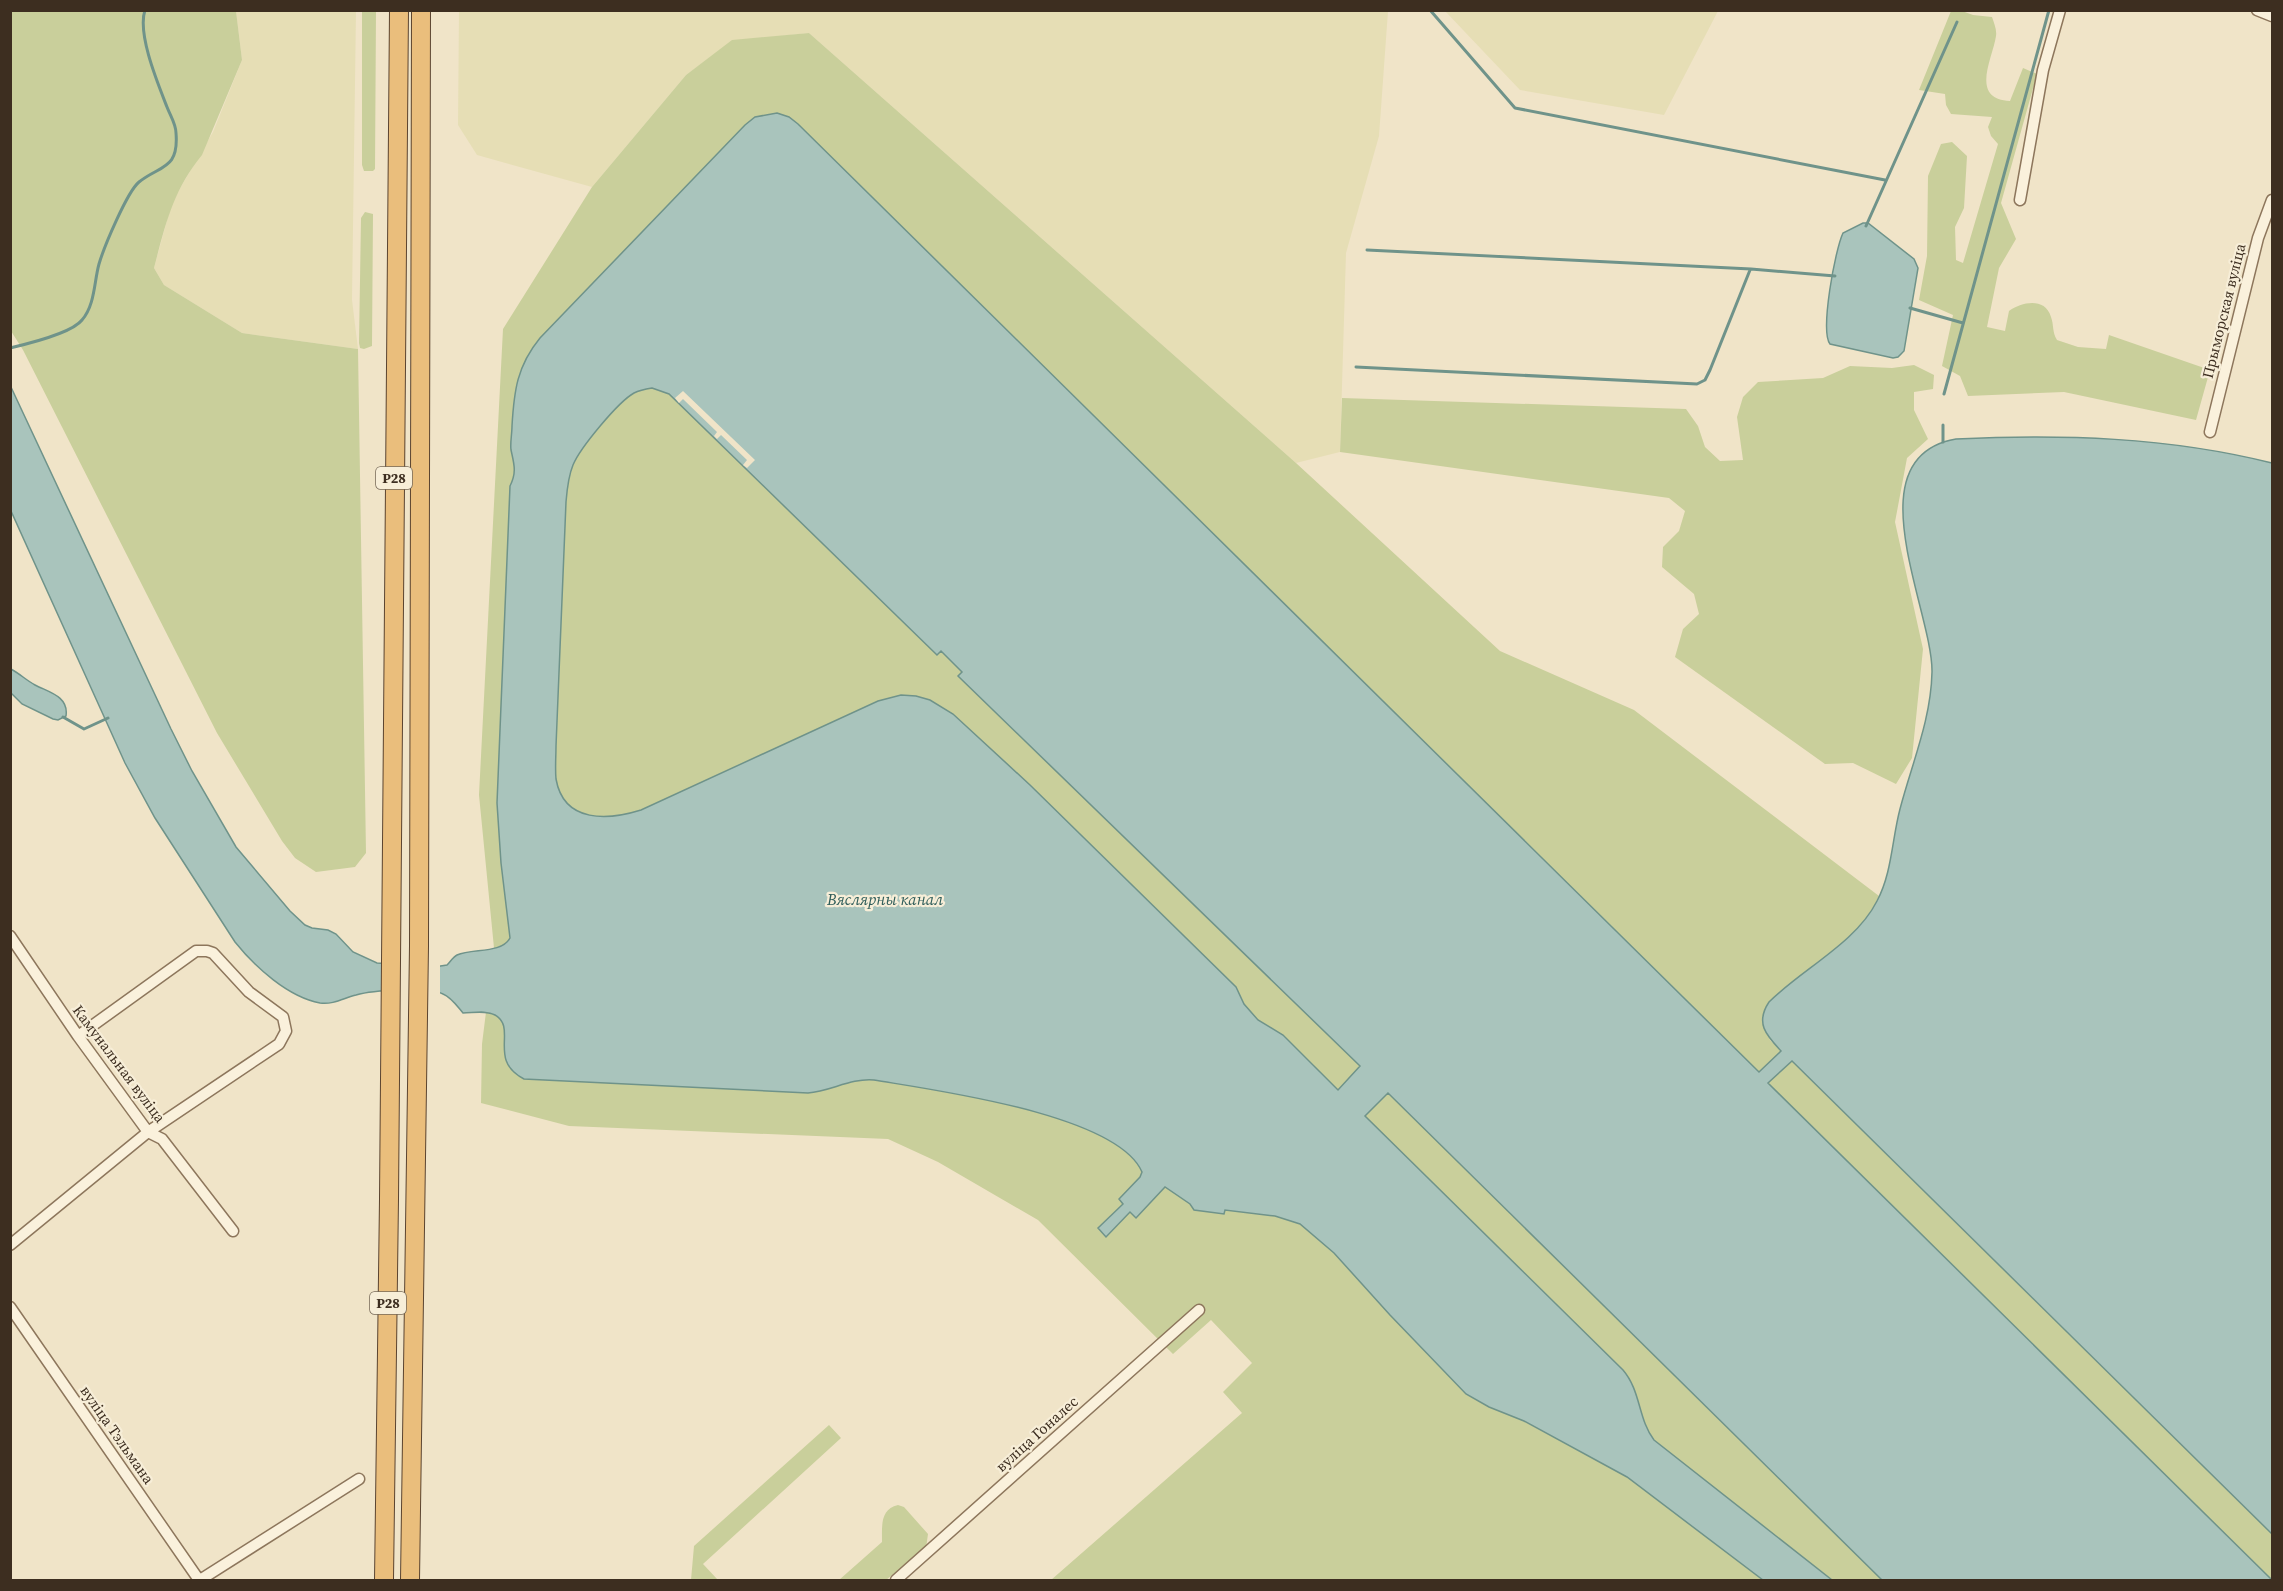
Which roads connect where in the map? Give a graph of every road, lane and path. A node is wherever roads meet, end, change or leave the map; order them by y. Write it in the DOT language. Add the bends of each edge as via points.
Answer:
graph roads {
  1 [pos="399,10"];
  2 [pos="420,10"];
  3 [pos="2060,10"];
  4 [pos="2257,10"];
  5 [pos="2272,16"];
  6 [pos="2020,200"];
  7 [pos="2272,200"];
  8 [pos="2210,432"];
  9 [pos="10,936"];
  10 [pos="78,1036"];
  11 [pos="148,1132"];
  12 [pos="233,1231"];
  13 [pos="10,1245"];
  14 [pos="10,1307"];
  15 [pos="1199,1310"];
  16 [pos="359,1479"];
  17 [pos="411,1577"];
  18 [pos="199,1581"];
  19 [pos="384,1581"];
  20 [pos="896,1581"];
  1 -- 19 [label="highway, Р28"];
  2 -- 17 [label="highway, Р28" via="419,946"];
  3 -- 6 [label="street" via="2043,70"];
  4 -- 5 [label="street"];
  7 -- 8 [label="street, Прыморская вуліца" via="2258,238"];
  9 -- 10 [label="street, Камунальная вуліца"];
  10 -- 11 [label="street, Камунальная вуліца"];
  10 -- 11 [label="street" via="202,950 213,953 249,992 284,1017 286,1031 279,1044"];
  11 -- 12 [label="street, Камунальная вуліца" via="162,1139"];
  11 -- 13 [label="street"];
  14 -- 18 [label="street, вуліца Тэльмана"];
  15 -- 20 [label="street, вуліца Гоналес"];
  16 -- 18 [label="street"];
}
